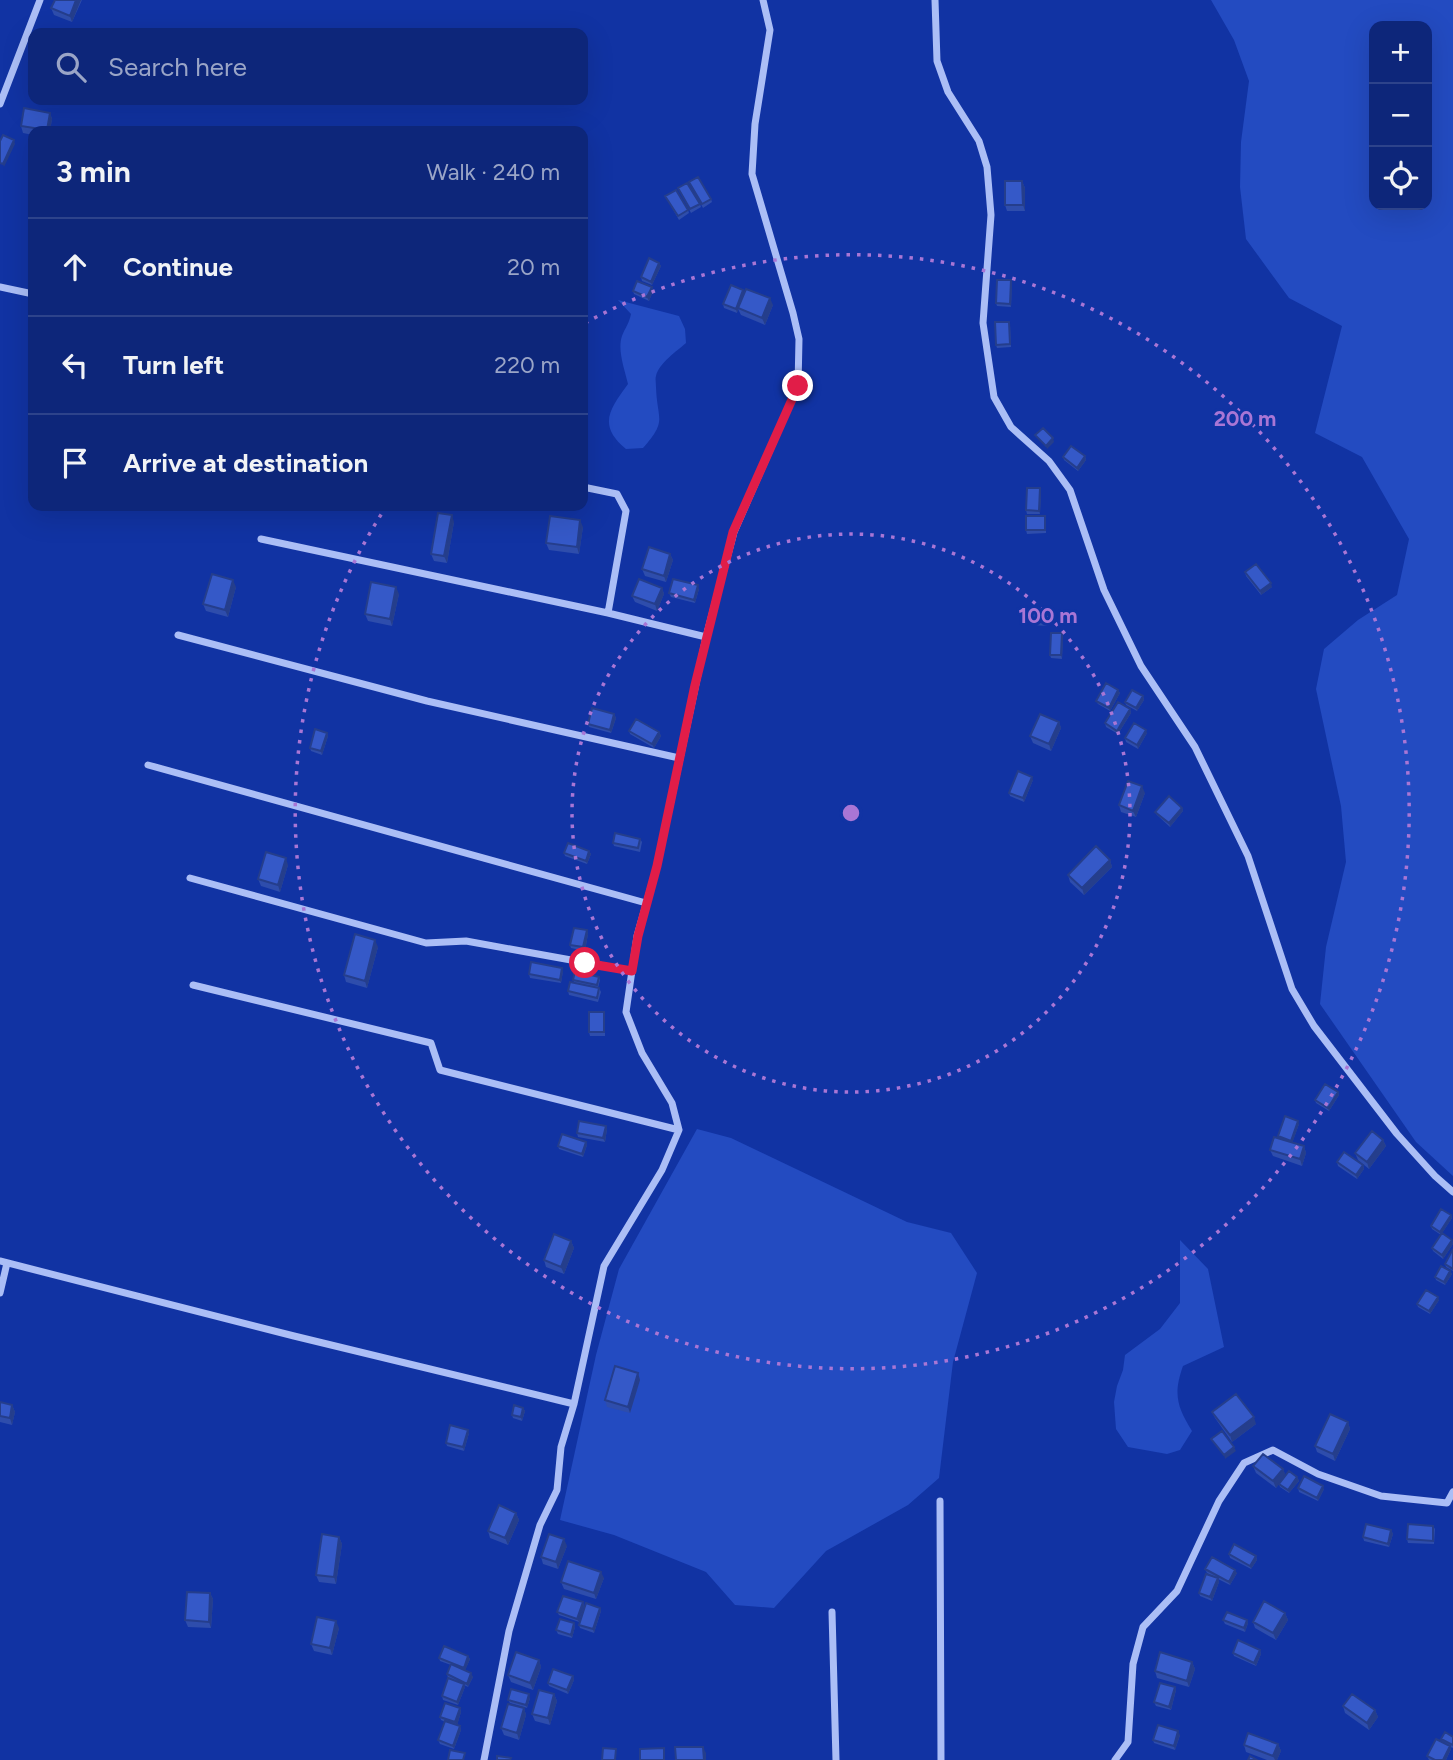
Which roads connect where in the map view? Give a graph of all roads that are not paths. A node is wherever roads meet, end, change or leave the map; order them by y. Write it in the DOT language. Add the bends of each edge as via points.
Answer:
graph roads {
  1 [pos="40,0"];
  2 [pos="763,0"];
  3 [pos="935,0"];
  4 [pos="29,28"];
  5 [pos="28,31"];
  6 [pos="0,104"];
  7 [pos="0,287"];
  8 [pos="28,292"];
  9 [pos="588,488"];
  10 [pos="261,539"];
  11 [pos="608,613"];
  12 [pos="178,635"];
  13 [pos="706,637"];
  14 [pos="679,758"];
  15 [pos="148,765"];
  16 [pos="190,878"];
  17 [pos="646,903"];
  18 [pos="632,971"];
  19 [pos="193,985"];
  20 [pos="679,1130"];
  21 [pos="1453,1192"];
  22 [pos="4,1262"];
  23 [pos="0,1293"];
  24 [pos="574,1404"];
  25 [pos="1453,1492"];
  26 [pos="940,1501"];
  27 [pos="832,1612"];
  28 [pos="484,1760"];
  29 [pos="836,1760"];
  30 [pos="941,1760"];
  31 [pos="1115,1760"];
  1 -- 4 [label="street"];
  2 -- 13 [label="street" via="770,30 752,174 796,326 798,386 733,532"];
  3 -- 21 [label="street" via="937,61 948,92 979,141 987,167 991,215 983,323 993,397 1011,427 1049,461 1070,490 1104,590 1141,666 1195,747 1248,856 1292,989 1314,1026 1397,1134"];
  5 -- 6 [label="street"];
  7 -- 8 [label="street"];
  9 -- 11 [label="street" via="617,494 626,511"];
  10 -- 11 [label="street"];
  11 -- 13 [label="street"];
  12 -- 14 [label="street" via="427,701"];
  13 -- 14 [label="street"];
  14 -- 17 [label="street"];
  15 -- 17 [label="street"];
  16 -- 18 [label="street" via="426,943 466,942"];
  17 -- 18 [label="street"];
  18 -- 20 [label="street" via="626,1012 642,1053 672,1103"];
  19 -- 20 [label="street" via="431,1043 440,1070"];
  20 -- 24 [label="street" via="662,1170 604,1266"];
  22 -- 23 [label="street"];
  22 -- 24 [label="street"];
  24 -- 28 [label="street" via="561,1447 557,1490 540,1525 509,1631"];
  25 -- 31 [label="street" via="1447,1503 1381,1496 1318,1474 1273,1450 1244,1463 1219,1501 1177,1591 1143,1627 1133,1664 1128,1742"];
  26 -- 30 [label="street"];
  27 -- 29 [label="street"];
}
